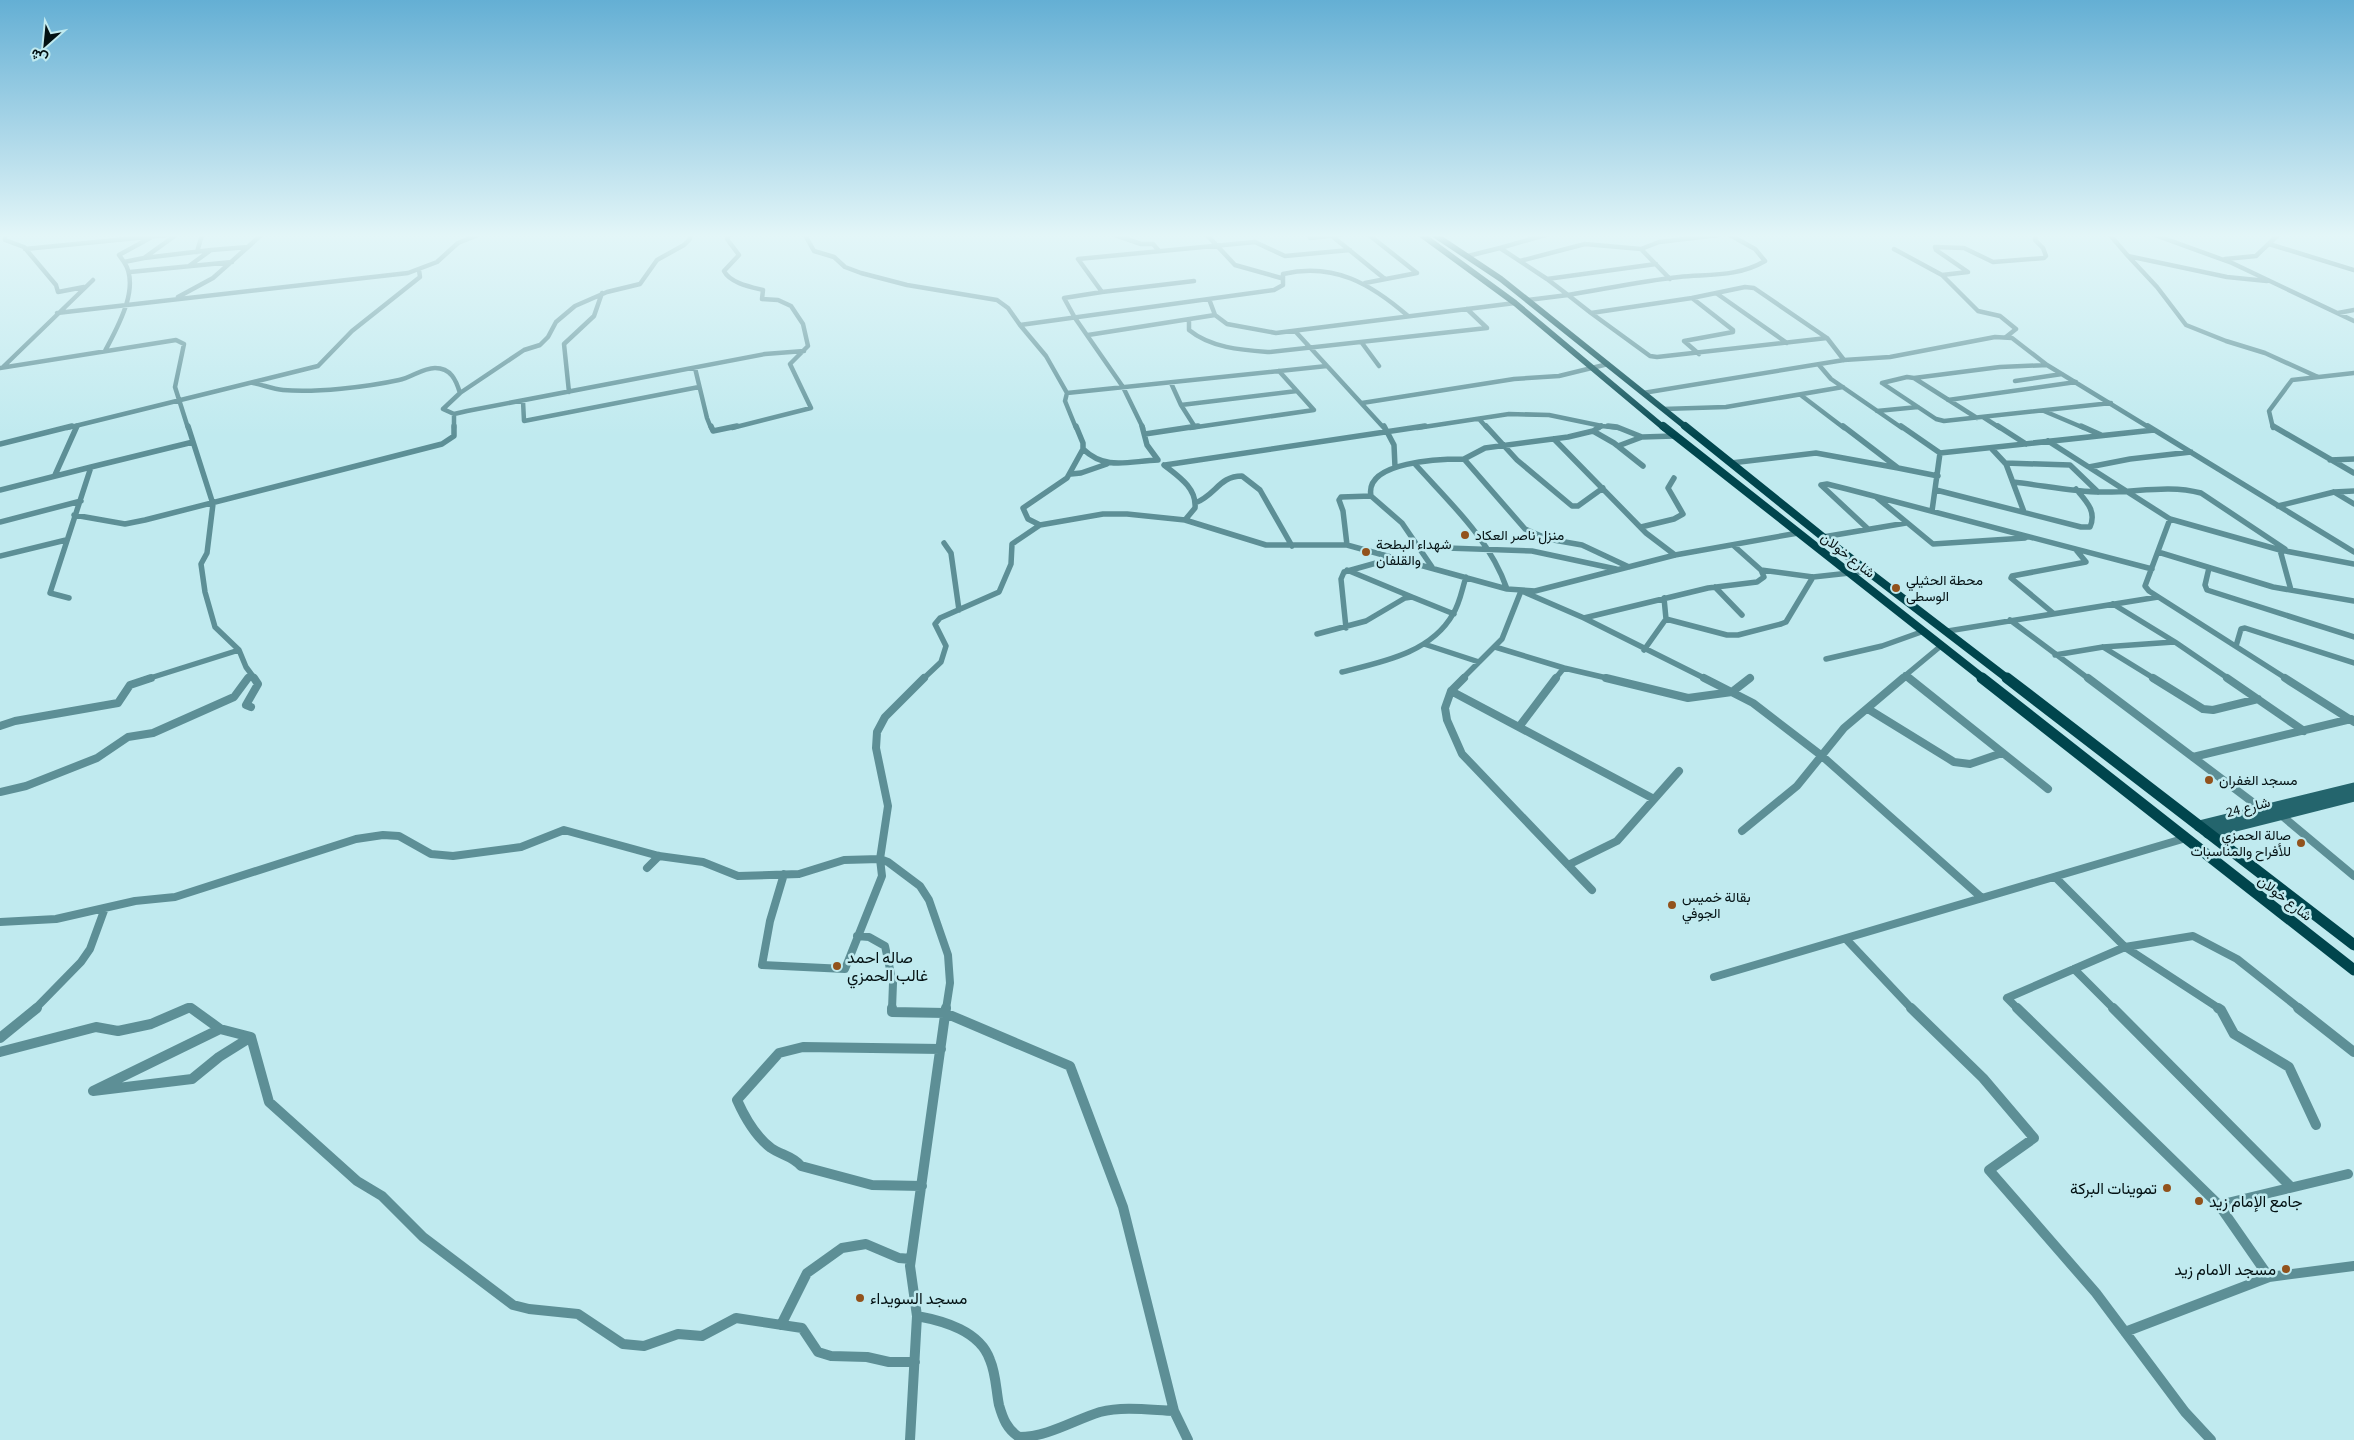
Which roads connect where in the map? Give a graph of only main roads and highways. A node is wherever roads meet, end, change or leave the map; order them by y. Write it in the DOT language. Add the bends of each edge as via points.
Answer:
graph roads {
  1 [pos="1514,302"];
  2 [pos="1531,302"];
  3 [pos="2354,944"];
  4 [pos="2354,970"];
  1 -- 4 [label="main road, شارع خولان" via="1674,436"];
  2 -- 3 [label="main road, شارع خولان" via="1823,537"];
}
